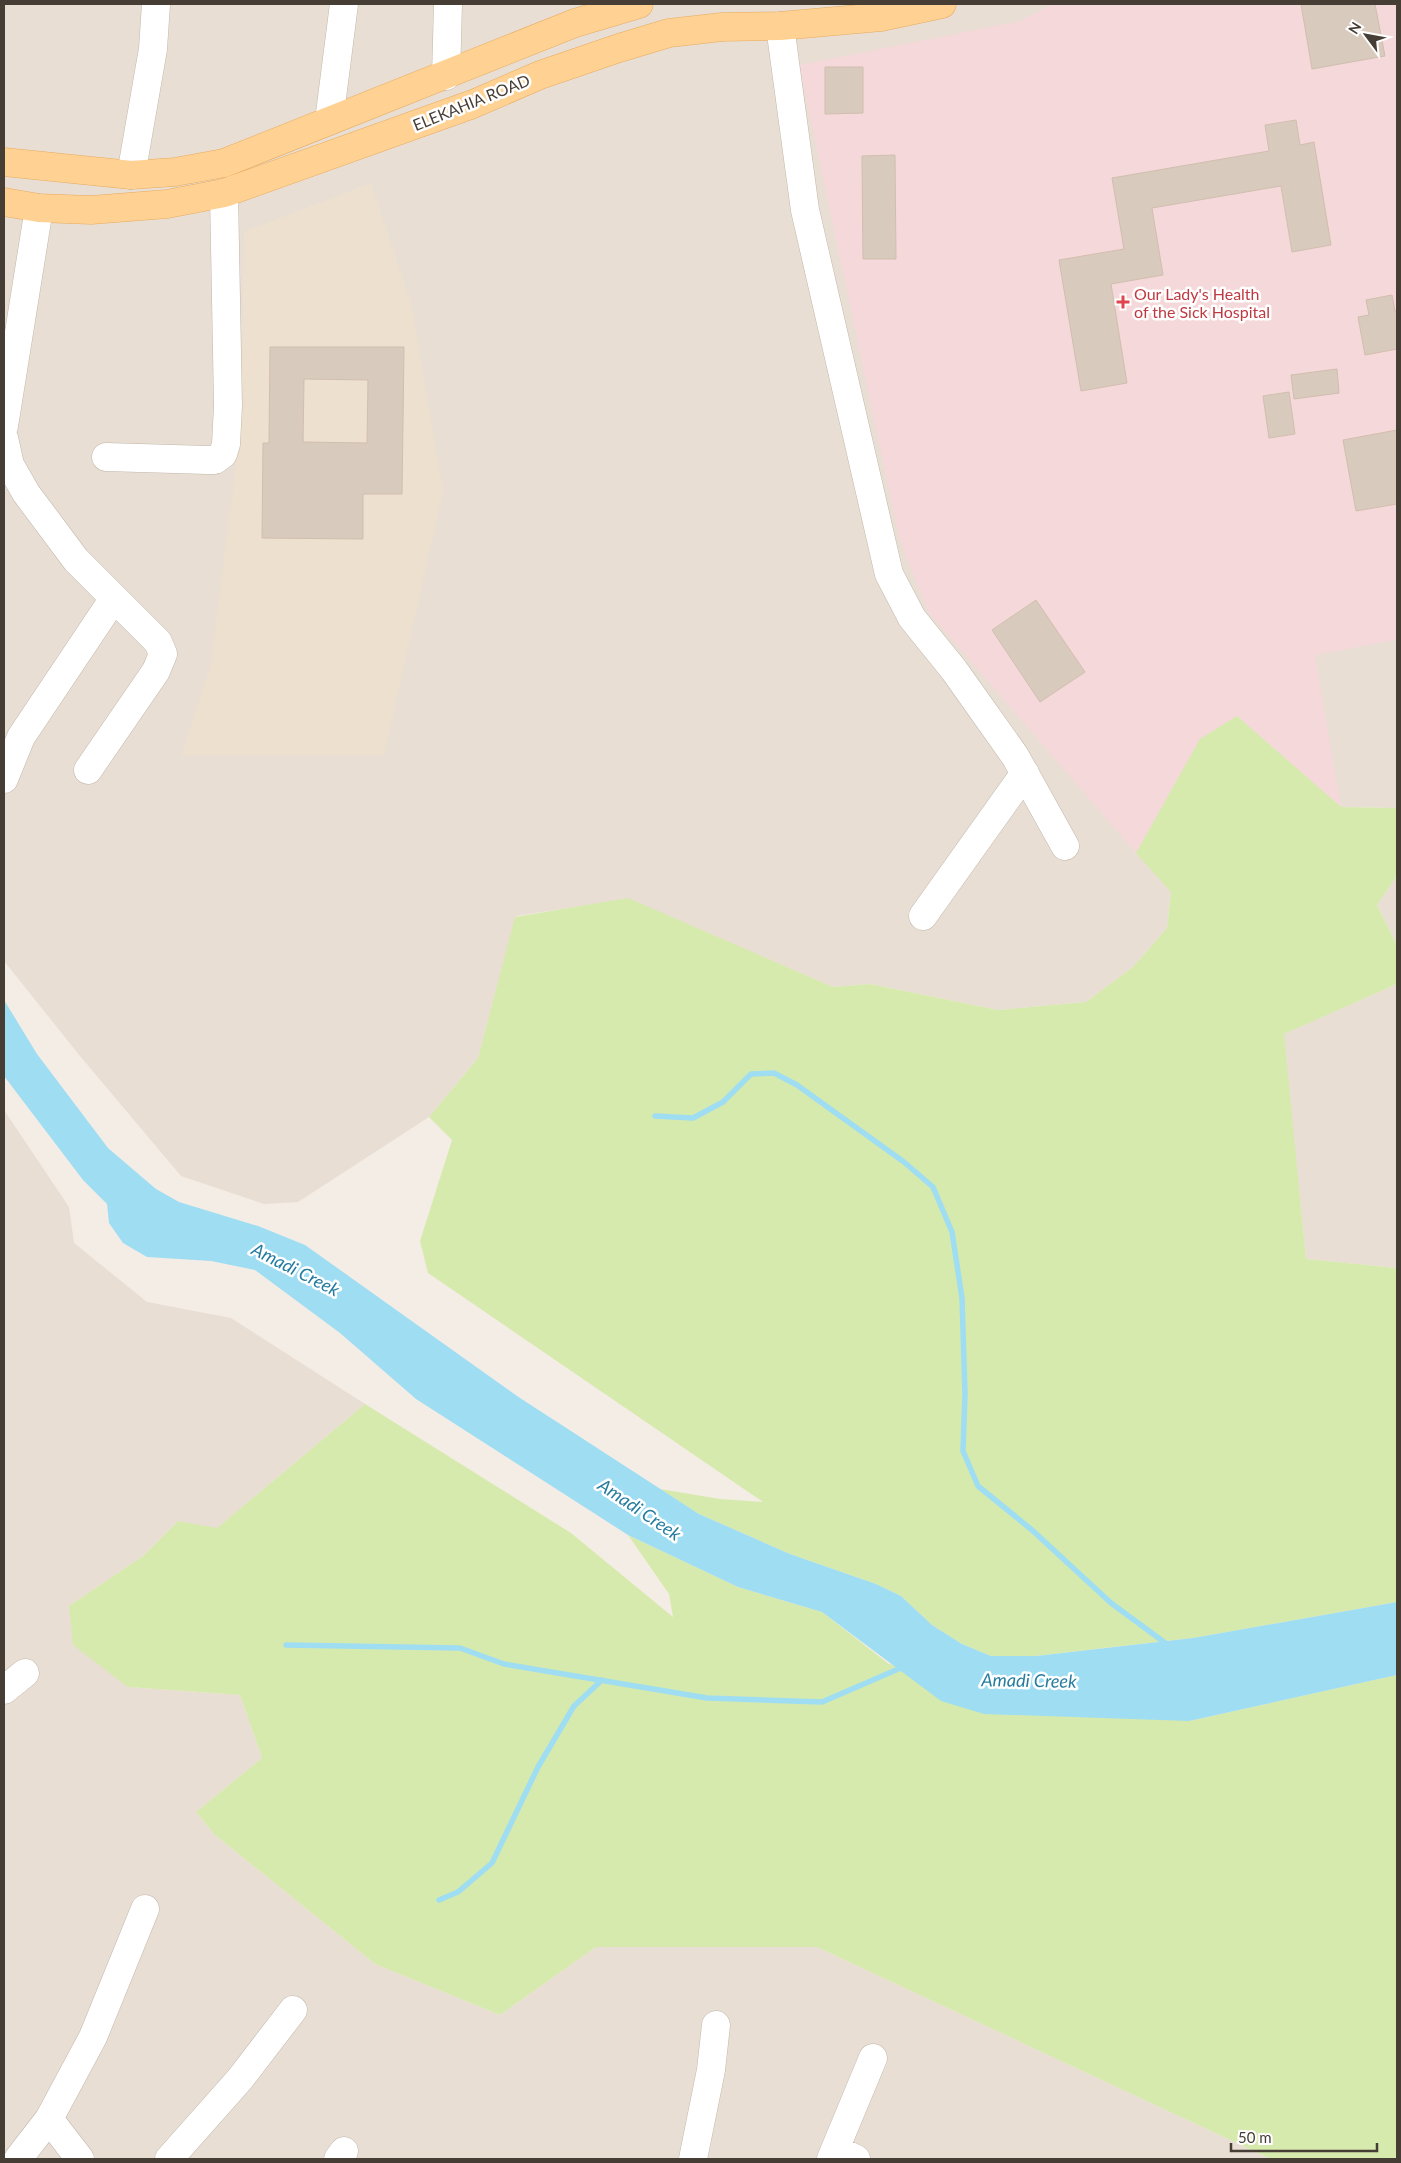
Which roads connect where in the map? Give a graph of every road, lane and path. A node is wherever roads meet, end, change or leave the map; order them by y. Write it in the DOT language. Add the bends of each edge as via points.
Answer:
graph roads {
  1 [pos="156,4"];
  2 [pos="344,4"];
  3 [pos="448,4"];
  4 [pos="942,4"];
  5 [pos="627,5"];
  6 [pos="780,26"];
  7 [pos="446,76"];
  8 [pos="329,121"];
  9 [pos="4,162"];
  10 [pos="131,175"];
  11 [pos="224,193"];
  12 [pos="4,202"];
  13 [pos="38,208"];
  14 [pos="4,426"];
  15 [pos="4,438"];
  16 [pos="106,457"];
  17 [pos="7,474"];
  18 [pos="114,598"];
  19 [pos="88,770"];
  20 [pos="1025,773"];
  21 [pos="4,779"];
  22 [pos="1065,846"];
  23 [pos="922,916"];
  24 [pos="25,1673"];
  25 [pos="4,1690"];
  26 [pos="146,1909"];
  27 [pos="293,2010"];
  28 [pos="716,2025"];
  29 [pos="873,2058"];
  30 [pos="49,2119"];
  31 [pos="841,2156"];
  32 [pos="18,2159"];
  33 [pos="80,2159"];
  34 [pos="169,2159"];
  35 [pos="693,2159"];
  1 -- 10 [label="street" via="153,49"];
  2 -- 8 [label="street"];
  3 -- 7 [label="street"];
  4 -- 6 [label="main road, ELEKAHIA ROAD" via="881,17"];
  5 -- 7 [label="main road, ELEKAHIA ROAD"];
  6 -- 11 [label="main road, ELEKAHIA ROAD" via="722,27 669,34 619,48"];
  6 -- 20 [label="street" via="805,210 889,574 912,618 1003,737"];
  7 -- 8 [label="main road, ELEKAHIA ROAD"];
  8 -- 10 [label="main road, ELEKAHIA ROAD" via="224,163 175,172"];
  9 -- 10 [label="main road, ELEKAHIA ROAD"];
  11 -- 13 [label="main road, ELEKAHIA ROAD" via="166,204 91,210"];
  11 -- 16 [label="street" via="228,406 226,444 222,454 215,460"];
  12 -- 13 [label="main road, ELEKAHIA ROAD"];
  13 -- 14 [label="street"];
  15 -- 17 [label="street"];
  17 -- 18 [label="street" via="26,493 76,560"];
  18 -- 19 [label="street" via="158,642 163,654 156,671"];
  18 -- 21 [label="street" via="21,737"];
  20 -- 22 [label="street"];
  20 -- 23 [label="street"];
  24 -- 25 [label="street"];
  26 -- 30 [label="street" via="93,2037"];
  27 -- 34 [label="street" via="240,2078"];
  28 -- 35 [label="street"];
  29 -- 31 [label="street"];
  30 -- 32 [label="street"];
  30 -- 33 [label="street"];
}
